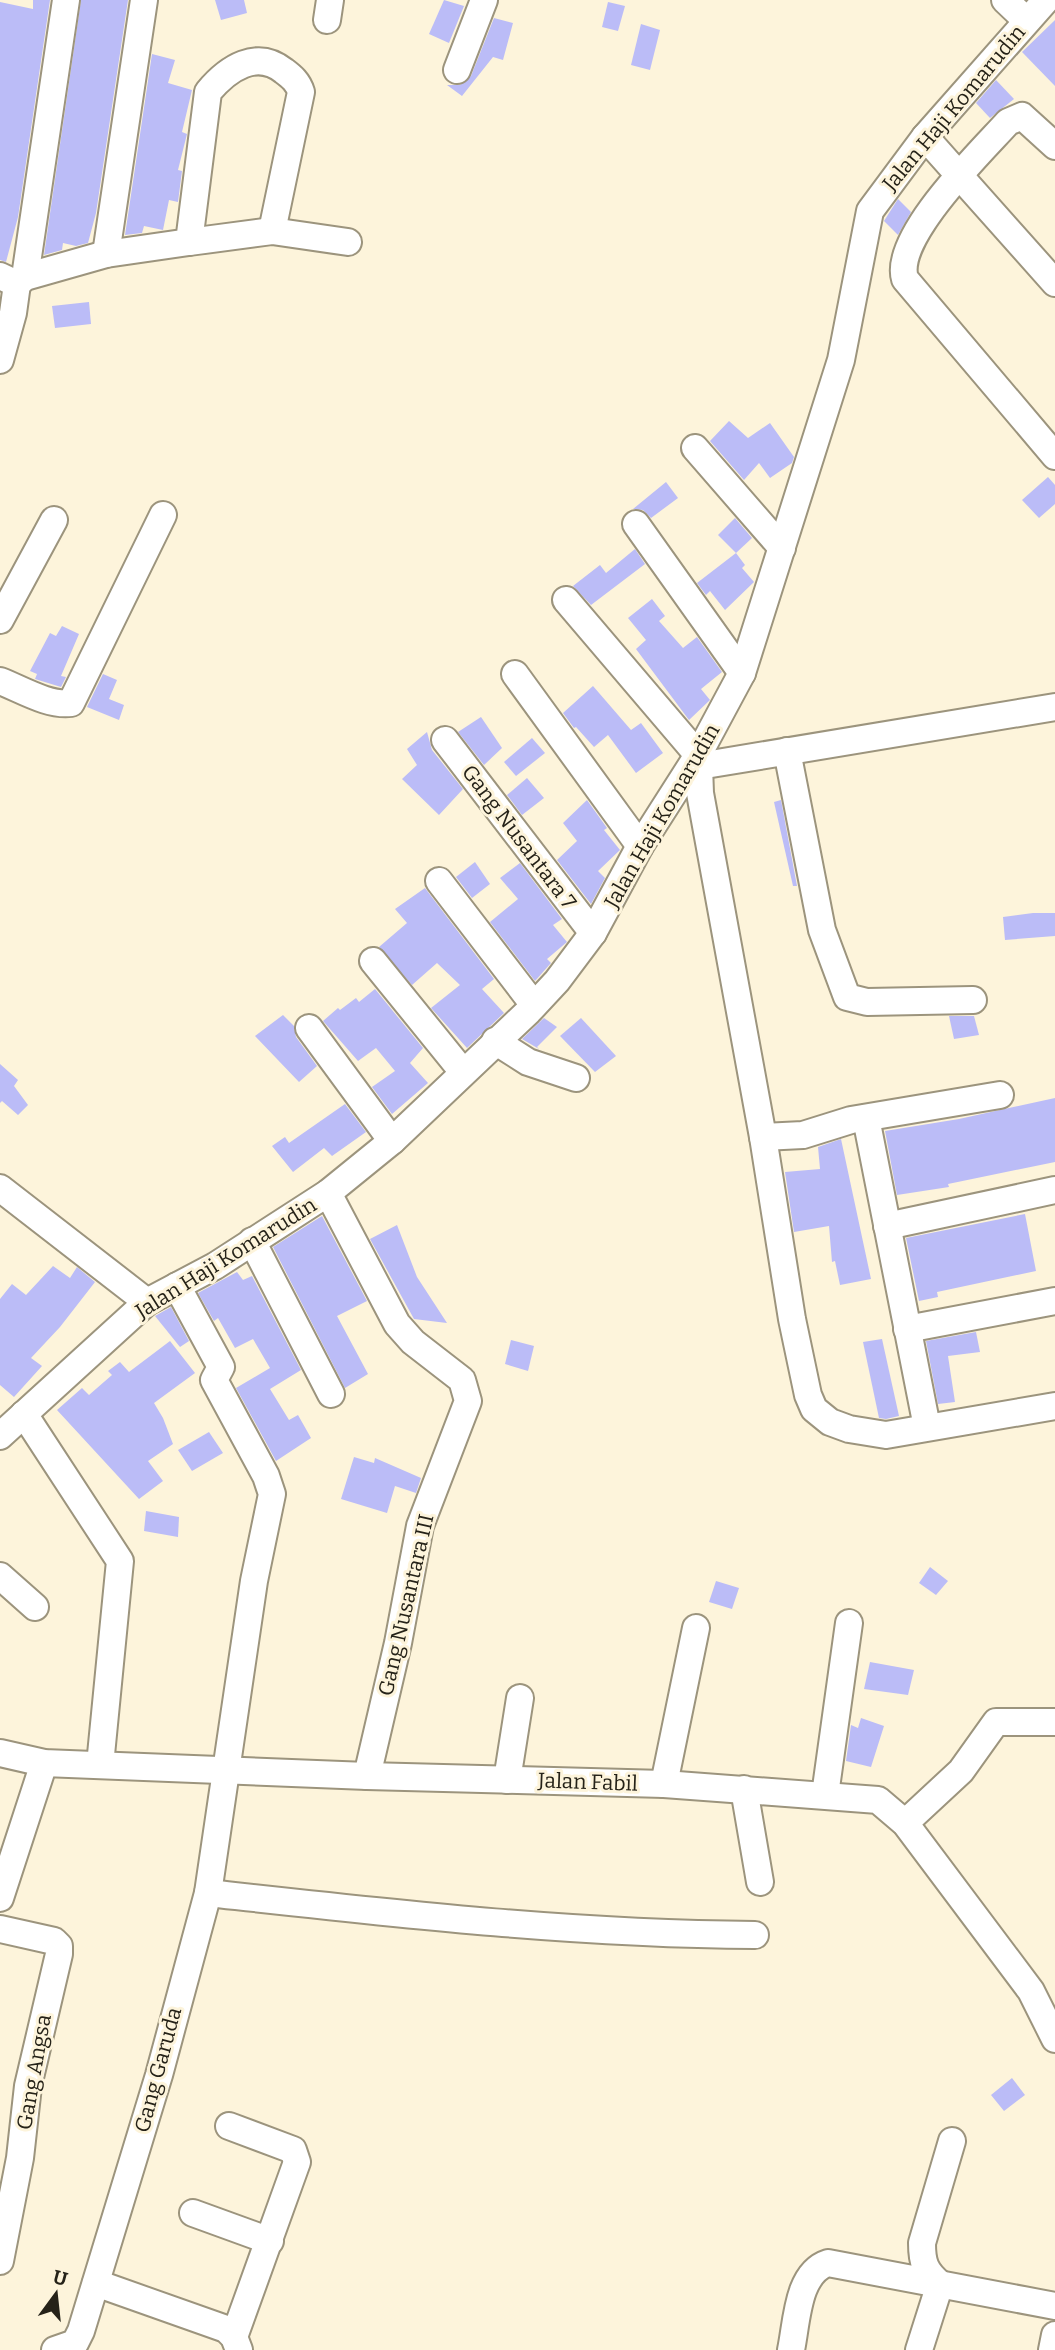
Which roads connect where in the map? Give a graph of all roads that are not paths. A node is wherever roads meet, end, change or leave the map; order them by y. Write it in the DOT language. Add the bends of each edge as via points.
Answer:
graph roads {
  1 [pos="66,0"];
  2 [pos="144,0"];
  3 [pos="484,0"];
  4 [pos="1005,0"];
  5 [pos="1046,0"];
  6 [pos="1026,20"];
  7 [pos="457,70"];
  8 [pos="925,137"];
  9 [pos="1055,146"];
  10 [pos="961,174"];
  11 [pos="272,231"];
  12 [pos="189,242"];
  13 [pos="348,242"];
  14 [pos="106,254"];
  15 [pos="14,279"];
  16 [pos="1055,283"];
  17 [pos="1,356"];
  18 [pos="695,448"];
  19 [pos="1055,456"];
  20 [pos="163,515"];
  21 [pos="54,520"];
  22 [pos="636,524"];
  23 [pos="782,548"];
  24 [pos="566,600"];
  25 [pos="0,620"];
  26 [pos="742,673"];
  27 [pos="514,674"];
  28 [pos="0,681"];
  29 [pos="1055,707"];
  30 [pos="445,740"];
  31 [pos="787,751"];
  32 [pos="699,760"];
  33 [pos="640,846"];
  34 [pos="439,881"];
  35 [pos="593,933"];
  36 [pos="373,961"];
  37 [pos="973,1000"];
  38 [pos="534,1005"];
  39 [pos="309,1028"];
  40 [pos="495,1041"];
  41 [pos="463,1072"];
  42 [pos="576,1078"];
  43 [pos="1000,1095"];
  44 [pos="866,1118"];
  45 [pos="763,1137"];
  46 [pos="392,1141"];
  47 [pos="0,1188"];
  48 [pos="1055,1190"];
  49 [pos="328,1194"];
  50 [pos="887,1226"];
  51 [pos="252,1241"];
  52 [pos="177,1286"];
  53 [pos="147,1301"];
  54 [pos="1055,1301"];
  55 [pos="907,1329"];
  56 [pos="331,1394"];
  57 [pos="1055,1406"];
  58 [pos="24,1414"];
  59 [pos="927,1427"];
  60 [pos="0,1436"];
  61 [pos="0,1576"];
  62 [pos="35,1606"];
  63 [pos="849,1623"];
  64 [pos="696,1628"];
  65 [pos="520,1698"];
  66 [pos="1055,1722"];
  67 [pos="0,1753"];
  68 [pos="44,1763"];
  69 [pos="100,1765"];
  70 [pos="228,1771"];
  71 [pos="366,1776"];
  72 [pos="507,1780"];
  73 [pos="664,1784"];
  74 [pos="744,1789"];
  75 [pos="825,1795"];
  76 [pos="905,1823"];
  77 [pos="760,1882"];
  78 [pos="208,1893"];
  79 [pos="0,1898"];
  80 [pos="0,1929"];
  81 [pos="755,1935"];
  82 [pos="1055,2039"];
  83 [pos="229,2126"];
  84 [pos="952,2141"];
  85 [pos="192,2213"];
  86 [pos="270,2241"];
  87 [pos="0,2261"];
  88 [pos="96,2283"];
  89 [pos="940,2284"];
  90 [pos="1055,2306"];
  91 [pos="1055,2335"];
  92 [pos="237,2344"];
  93 [pos="55,2350"];
  94 [pos="791,2350"];
  95 [pos="919,2350"];
  96 [pos="1052,2350"];
  1 -- 15 [label="street"];
  2 -- 14 [label="street"];
  3 -- 7 [label="street"];
  4 -- 6 [label="street"];
  5 -- 6 [label="street, Jalan Haji Komarudin"];
  6 -- 8 [label="street, Jalan Haji Komarudin"];
  8 -- 10 [label="street"];
  8 -- 23 [label="street, Jalan Haji Komarudin" via="870,211 841,360"];
  9 -- 10 [label="street" via="1028,119 1015,117"];
  10 -- 16 [label="street"];
  10 -- 19 [label="street" via="924,217 909,249 904,275"];
  11 -- 12 [label="street"];
  11 -- 12 [label="street" via="301,92 294,78 263,59 248,62 208,92"];
  11 -- 13 [label="street"];
  12 -- 14 [label="street"];
  14 -- 15 [label="street"];
  15 -- 17 [label="street" via="13,313"];
  18 -- 23 [label="street"];
  20 -- 28 [label="street" via="71,703 62,704"];
  21 -- 25 [label="street"];
  22 -- 26 [label="street"];
  23 -- 26 [label="street, Jalan Haji Komarudin"];
  24 -- 32 [label="street"];
  26 -- 32 [label="street, Jalan Haji Komarudin"];
  27 -- 33 [label="street"];
  29 -- 31 [label="street"];
  30 -- 35 [label="street, Gang Nusantara 7"];
  31 -- 32 [label="street"];
  31 -- 37 [label="street" via="822,930 847,997 867,1002"];
  32 -- 33 [label="street, Jalan Haji Komarudin"];
  32 -- 45 [label="street" via="700,793"];
  33 -- 35 [label="street, Jalan Haji Komarudin"];
  34 -- 38 [label="street"];
  35 -- 38 [label="street, Jalan Haji Komarudin"];
  36 -- 41 [label="street"];
  38 -- 40 [label="street, Jalan Haji Komarudin"];
  39 -- 46 [label="street"];
  40 -- 41 [label="street, Jalan Haji Komarudin"];
  40 -- 42 [label="street" via="528,1062"];
  41 -- 46 [label="street, Jalan Haji Komarudin"];
  43 -- 44 [label="street"];
  44 -- 45 [label="street" via="803,1135"];
  44 -- 50 [label="street"];
  45 -- 59 [label="street" via="792,1319 814,1409 849,1429 886,1435"];
  46 -- 49 [label="street, Jalan Haji Komarudin"];
  47 -- 53 [label="street"];
  48 -- 50 [label="street"];
  49 -- 51 [label="street, Jalan Haji Komarudin"];
  49 -- 71 [label="street, Gang Nusantara III" via="397,1324 462,1380 468,1402 420,1526"];
  50 -- 55 [label="street"];
  51 -- 52 [label="street, Jalan Haji Komarudin"];
  51 -- 56 [label="street"];
  52 -- 53 [label="street, Jalan Haji Komarudin"];
  52 -- 70 [label="street, Gang Garuda" via="221,1367 214,1380 272,1494 254,1581"];
  53 -- 58 [label="street, Jalan Haji Komarudin"];
  54 -- 55 [label="street"];
  55 -- 59 [label="street"];
  57 -- 59 [label="street"];
  58 -- 60 [label="street, Jalan Haji Komarudin"];
  58 -- 69 [label="street" via="120,1561"];
  61 -- 62 [label="street"];
  63 -- 75 [label="street"];
  64 -- 73 [label="street"];
  65 -- 72 [label="street"];
  66 -- 76 [label="street" via="996,1722 961,1771"];
  67 -- 68 [label="street, Jalan Fabil"];
  68 -- 69 [label="street, Jalan Fabil"];
  68 -- 79 [label="street"];
  69 -- 70 [label="street, Jalan Fabil"];
  70 -- 71 [label="street, Jalan Fabil"];
  70 -- 78 [label="street, Gang Garuda"];
  71 -- 72 [label="street, Jalan Fabil"];
  72 -- 73 [label="street, Jalan Fabil"];
  73 -- 74 [label="street, Jalan Fabil"];
  74 -- 75 [label="street, Jalan Fabil"];
  74 -- 77 [label="street"];
  75 -- 76 [label="street, Jalan Fabil" via="878,1800"];
  76 -- 82 [label="street, Jalan Fabil" via="1031,1992"];
  78 -- 81 [label="street" via="426,1918 659,1935"];
  78 -- 88 [label="street, Gang Garuda"];
  80 -- 87 [label="street, Gang Angsa" via="54,1941 60,1954 31,2074"];
  83 -- 86 [label="street" via="297,2155"];
  84 -- 89 [label="street" via="922,2243 926,2272"];
  85 -- 86 [label="street"];
  86 -- 92 [label="street"];
  88 -- 92 [label="street" via="226,2329"];
  88 -- 93 [label="street, Gang Garuda" via="75,2343"];
  89 -- 90 [label="street"];
  89 -- 94 [label="street" via="828,2263 817,2266 806,2281"];
  89 -- 95 [label="street"];
  91 -- 96 [label="street"];
}
